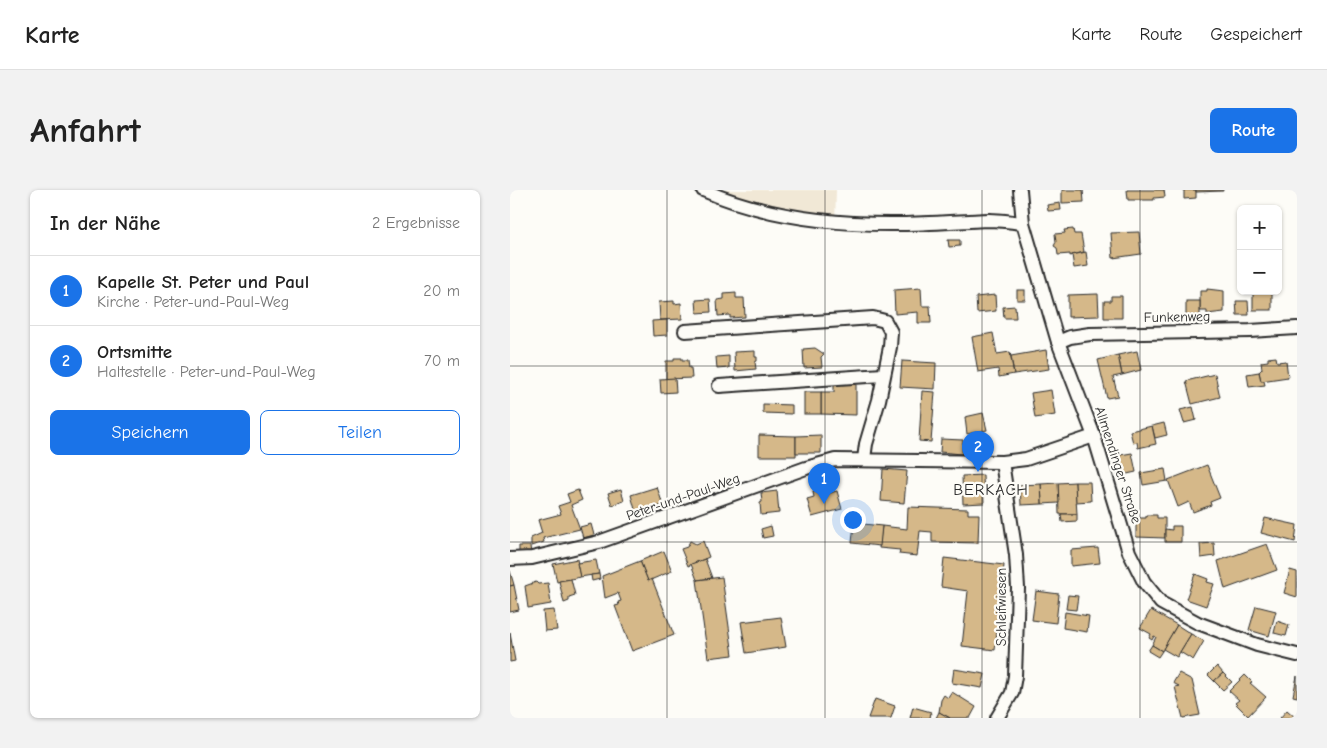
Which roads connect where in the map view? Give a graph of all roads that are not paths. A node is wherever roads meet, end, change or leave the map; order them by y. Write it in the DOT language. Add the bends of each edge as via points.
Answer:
graph roads {
  1 [pos="702,190"];
  2 [pos="1020,190"];
  3 [pos="1024,223"];
  4 [pos="1297,328"];
  5 [pos="685,331"];
  6 [pos="1058,342"];
  7 [pos="883,374"];
  8 [pos="719,386"];
  9 [pos="1094,436"];
  10 [pos="864,459"];
  11 [pos="1002,462"];
  12 [pos="510,559"];
  13 [pos="1297,655"];
  14 [pos="997,718"];
  1 -- 3 [label="street" via="728,201 781,215 835,223 992,220"];
  2 -- 3 [label="street, Allmendinger Straße"];
  3 -- 6 [label="street, Allmendinger Straße"];
  4 -- 6 [label="street, Funkenweg" via="1090,334"];
  5 -- 7 [label="street" via="884,320 891,332"];
  6 -- 9 [label="street, Allmendinger Straße"];
  7 -- 8 [label="street"];
  7 -- 10 [label="street"];
  9 -- 11 [label="street, Peter-und-Paul-Weg" via="1026,459"];
  9 -- 13 [label="street, Allmendinger Straße" via="1130,552 1144,582 1161,604 1226,635"];
  10 -- 11 [label="street, Peter-und-Paul-Weg"];
  10 -- 12 [label="street, Peter-und-Paul-Weg" via="835,460 806,468 599,542 532,558"];
  11 -- 14 [label="street, Schleifwiesen" via="1018,588 1015,676 1012,693"];
}
